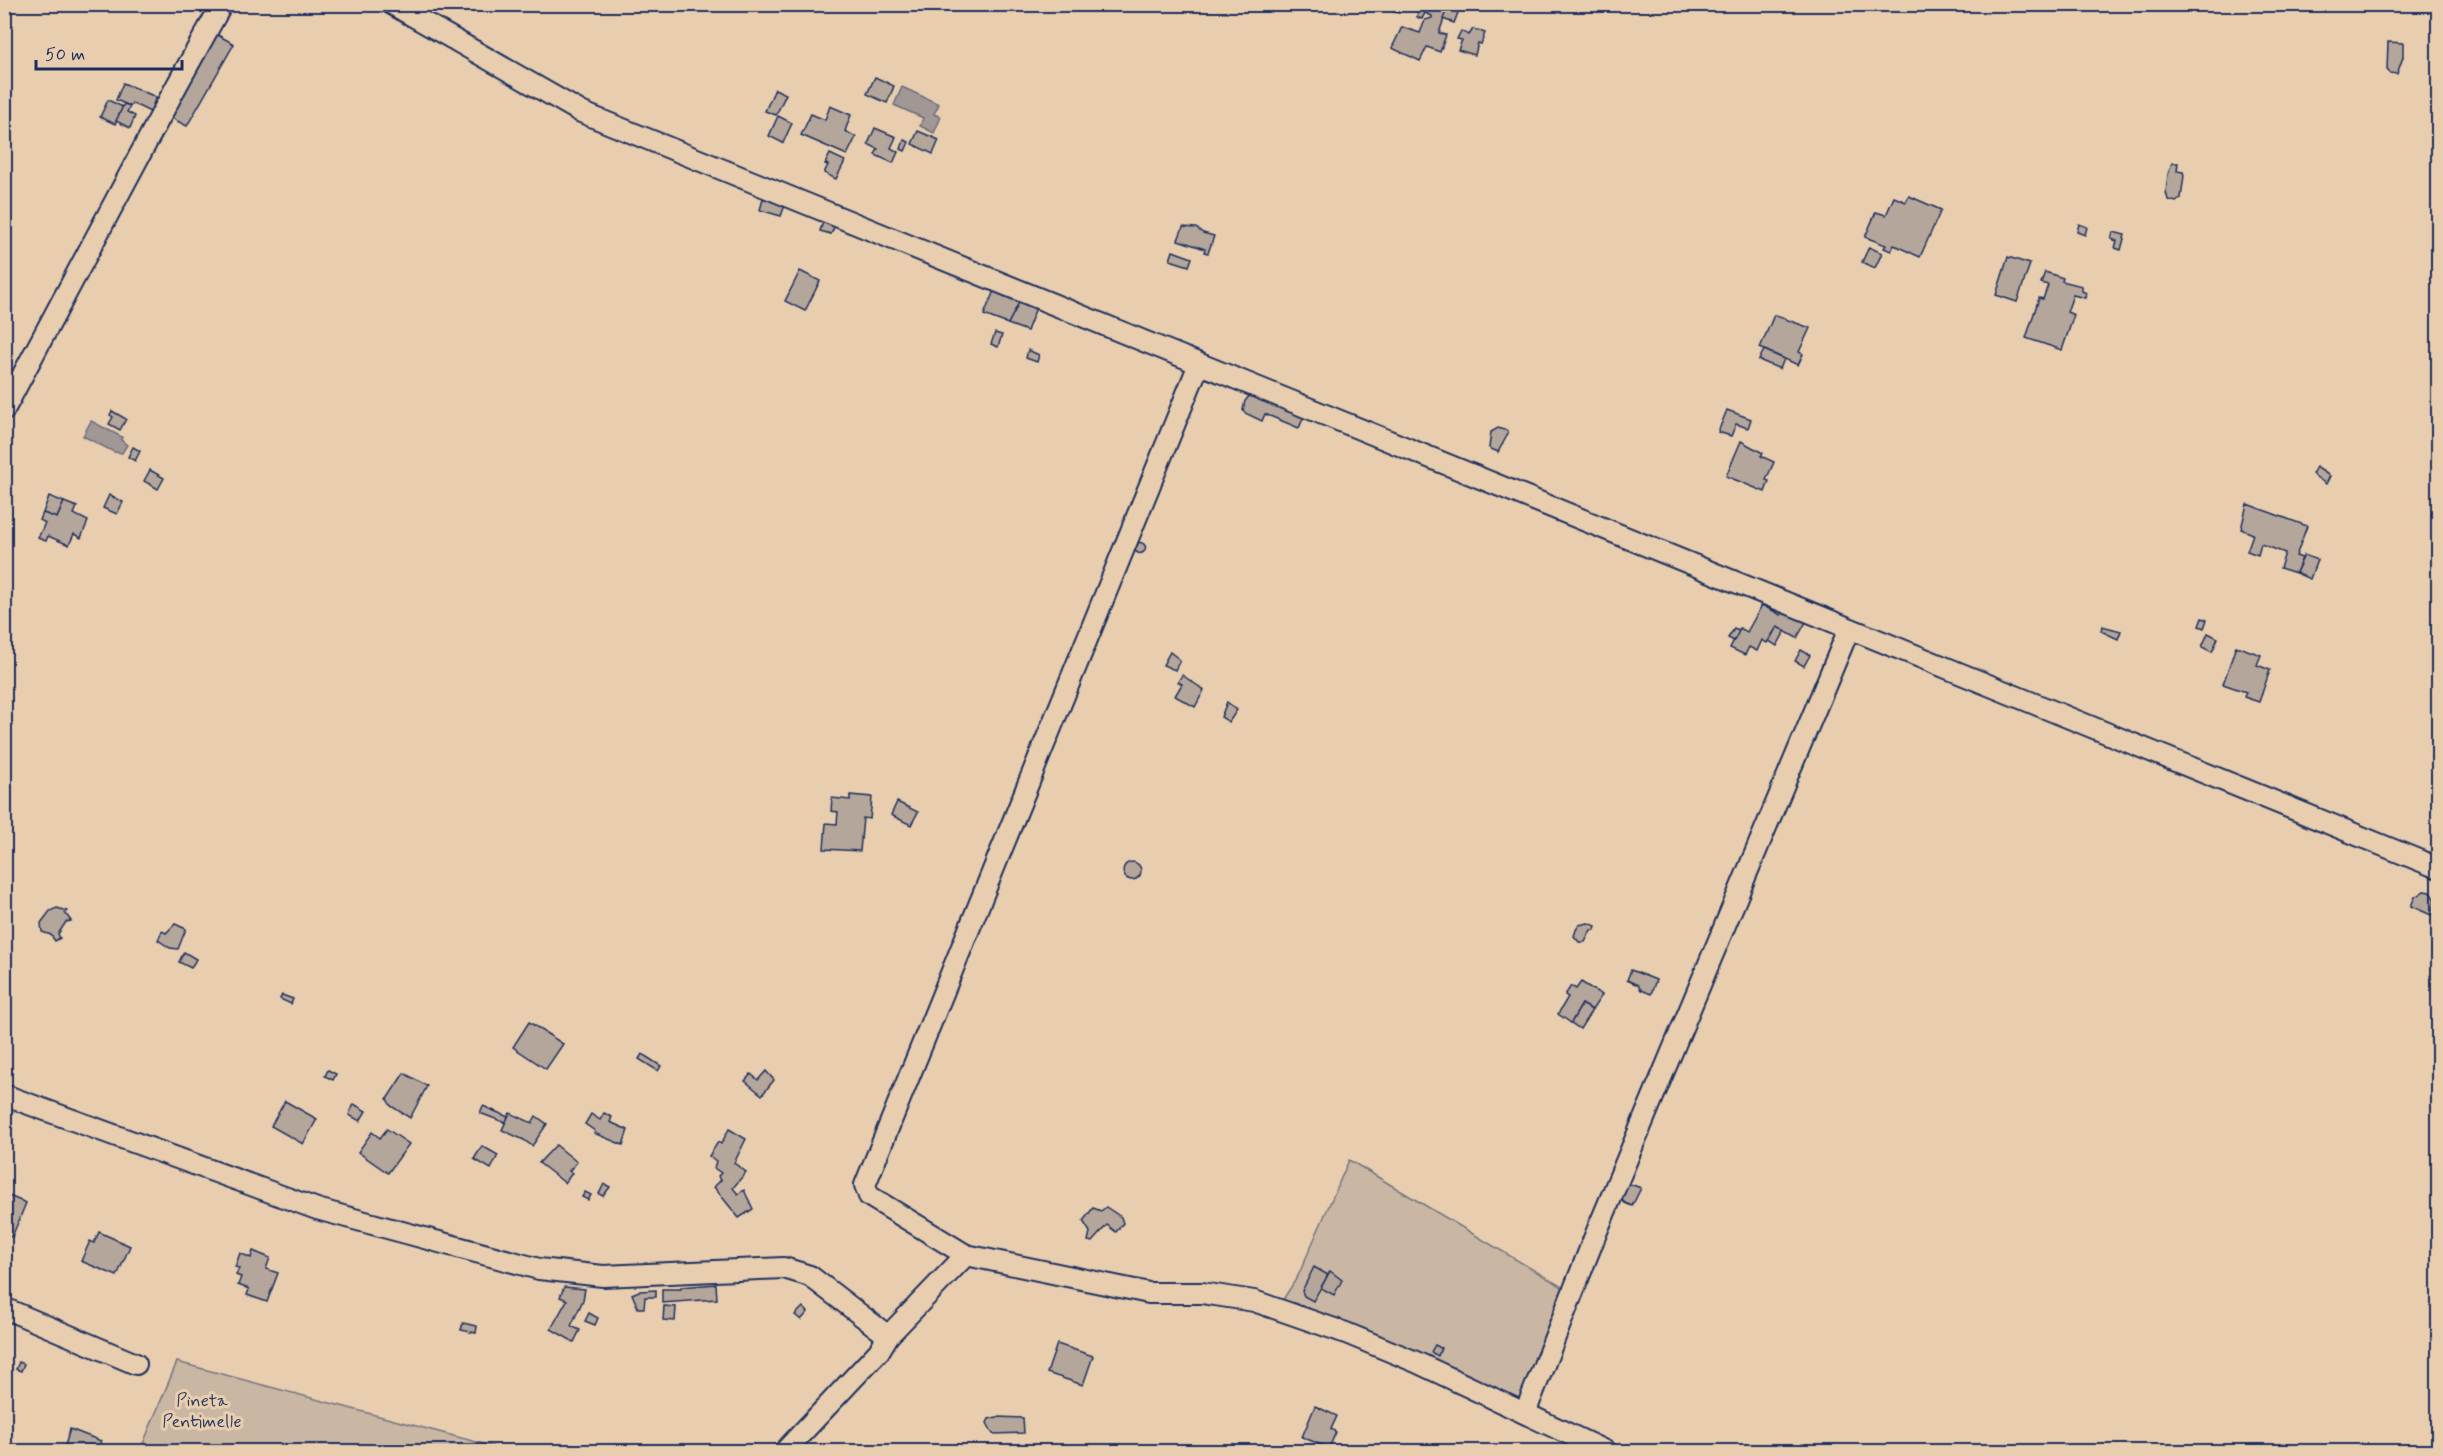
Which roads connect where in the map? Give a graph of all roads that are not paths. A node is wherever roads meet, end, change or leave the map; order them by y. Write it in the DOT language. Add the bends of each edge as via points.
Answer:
graph roads {
  1 [pos="222,4"];
  2 [pos="392,4"];
  3 [pos="1199,364"];
  4 [pos="4,410"];
  5 [pos="1849,630"];
  6 [pos="2439,868"];
  7 [pos="4,1095"];
  8 [pos="966,1255"];
  9 [pos="4,1308"];
  10 [pos="888,1336"];
  11 [pos="136,1364"];
  12 [pos="1525,1413"];
  13 [pos="784,1452"];
  14 [pos="1606,1452"];
  1 -- 4 [label="street"];
  2 -- 3 [label="street" via="581,112"];
  3 -- 5 [label="street"];
  3 -- 8 [label="street" via="866,1185 869,1196"];
  5 -- 6 [label="street"];
  5 -- 12 [label="street" via="1597,1231"];
  7 -- 10 [label="street" via="317,1209 539,1269 603,1276 784,1268 810,1276"];
  8 -- 10 [label="street"];
  8 -- 12 [label="street" via="1149,1293 1202,1293 1254,1301 1346,1333"];
  9 -- 11 [label="street"];
  10 -- 13 [label="street" via="879,1351"];
  12 -- 14 [label="street"];
}
